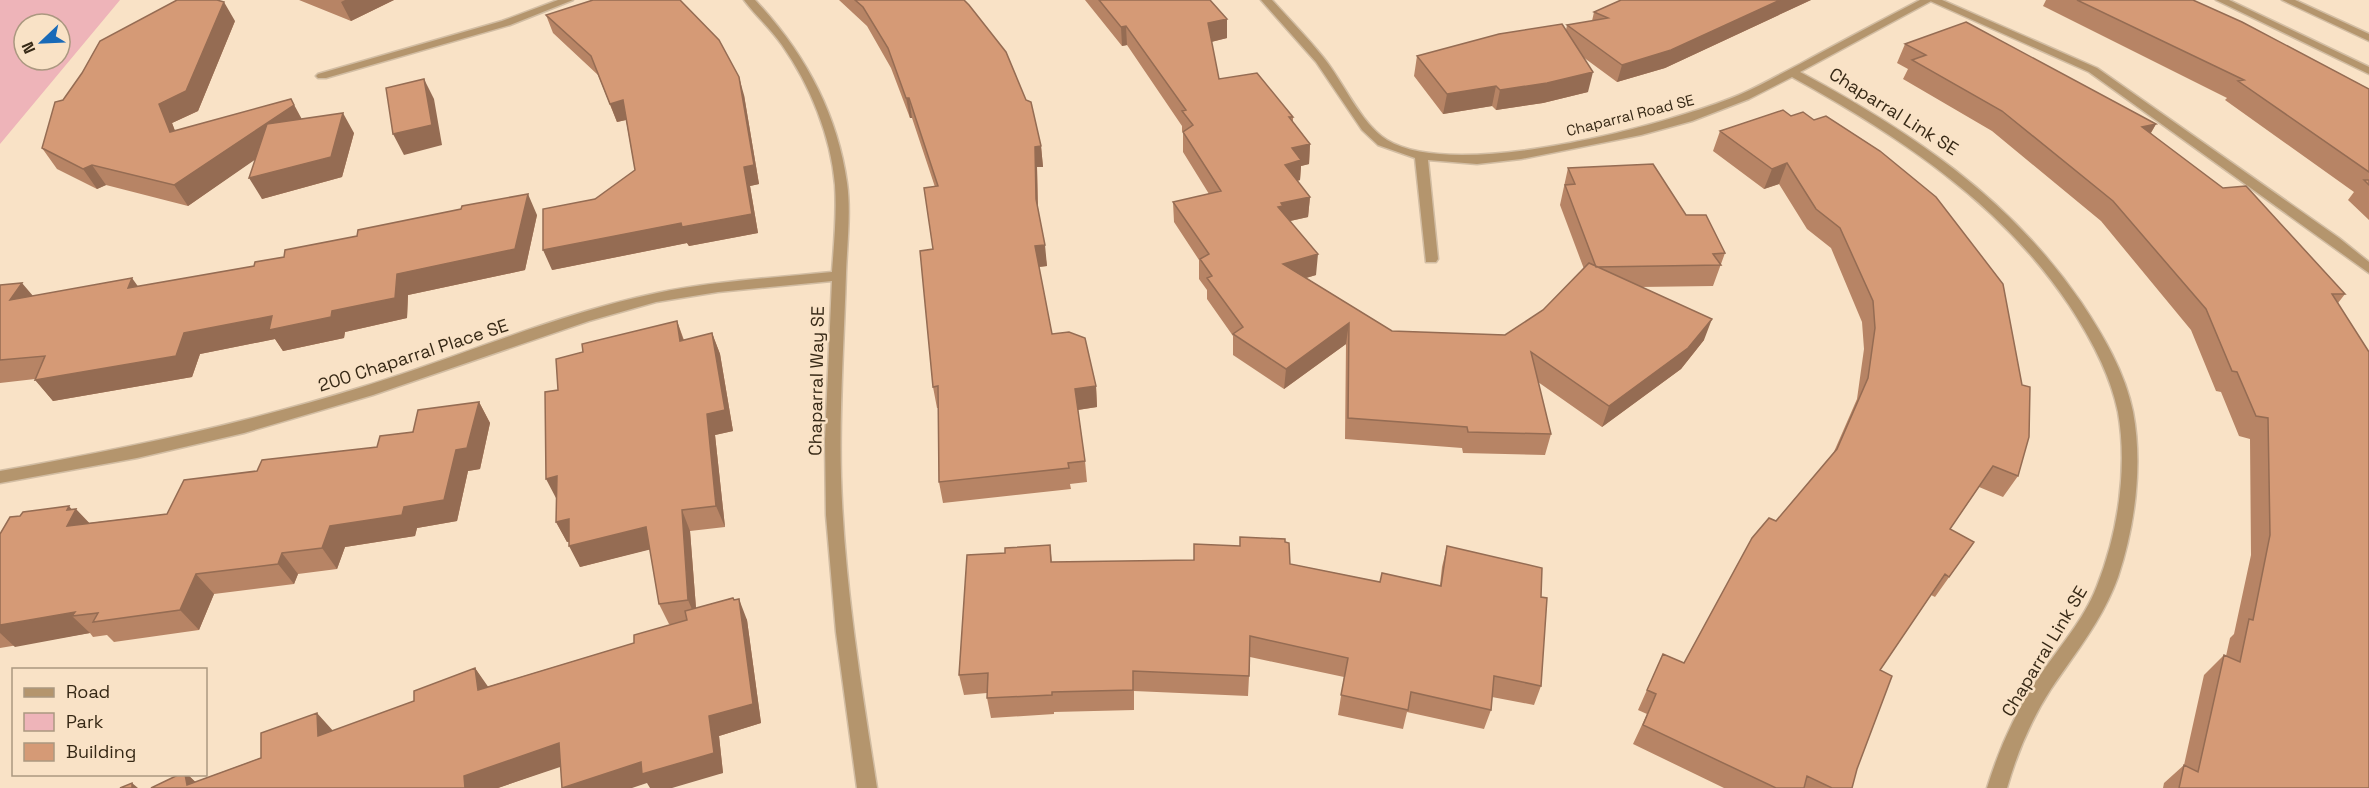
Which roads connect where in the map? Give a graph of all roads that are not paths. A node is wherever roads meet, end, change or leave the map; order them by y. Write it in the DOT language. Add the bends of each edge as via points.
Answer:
graph roads {
  1 [pos="568,0"];
  2 [pos="749,0"];
  3 [pos="1266,0"];
  4 [pos="1928,0"];
  5 [pos="1933,0"];
  6 [pos="2222,0"];
  7 [pos="2287,0"];
  8 [pos="2369,38"];
  9 [pos="2369,71"];
  10 [pos="1792,72"];
  11 [pos="322,76"];
  12 [pos="1421,156"];
  13 [pos="1431,259"];
  14 [pos="2369,269"];
  15 [pos="838,276"];
  16 [pos="0,477"];
  17 [pos="867,788"];
  18 [pos="1997,788"];
  1 -- 11 [label="street" via="506,23"];
  2 -- 15 [label="street, Chaparral Way SE" via="796,56 826,116 841,185"];
  3 -- 12 [label="street, Chaparral Road SE" via="1320,60 1366,127 1382,142"];
  4 -- 10 [label="street, Chaparral Road SE"];
  5 -- 14 [label="street" via="2093,70"];
  6 -- 9 [label="street"];
  7 -- 8 [label="street"];
  10 -- 12 [label="street, Chaparral Road SE" via="1744,97 1641,131 1521,155 1477,160"];
  10 -- 18 [label="street, Chaparral Link SE" via="1916,144 2008,220 2055,273 2078,308 2101,346 2125,412 2128,478 2124,520 2114,560 2099,603 2023,723"];
  12 -- 13 [label="street"];
  15 -- 16 [label="street, 200 Chaparral Place SE" via="656,298 244,427 137,452"];
  15 -- 17 [label="street, Chaparral Way SE" via="833,479 850,675"];
}
